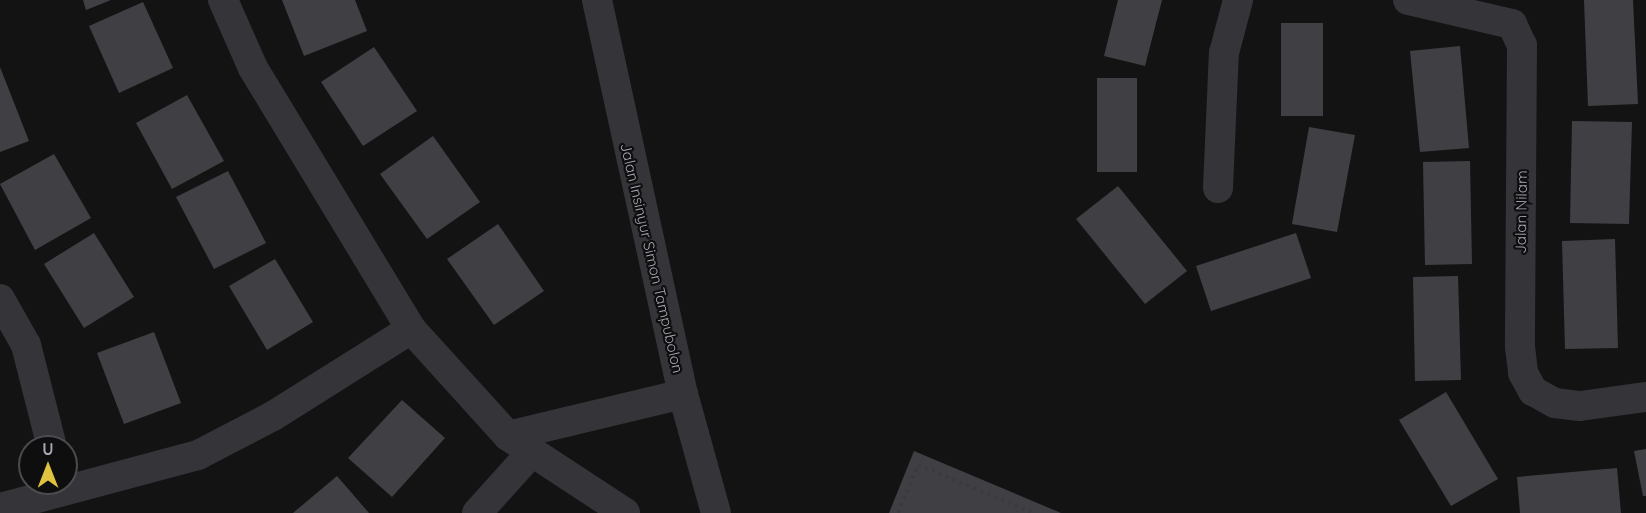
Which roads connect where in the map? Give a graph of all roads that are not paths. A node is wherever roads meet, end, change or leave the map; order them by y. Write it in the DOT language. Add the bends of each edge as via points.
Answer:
graph roads {
  1 [pos="223,0"];
  2 [pos="597,0"];
  3 [pos="1238,0"];
  4 [pos="1408,0"];
  5 [pos="1218,189"];
  6 [pos="0,299"];
  7 [pos="411,329"];
  8 [pos="683,394"];
  9 [pos="1646,397"];
  10 [pos="49,435"];
  11 [pos="520,444"];
  12 [pos="78,485"];
  13 [pos="41,495"];
  14 [pos="0,508"];
  15 [pos="477,513"];
  16 [pos="625,513"];
  17 [pos="716,513"];
  1 -- 7 [label="street" via="259,78"];
  2 -- 8 [label="street, Jalan Insinyur Simon Tampubolon"];
  3 -- 5 [label="street" via="1224,53"];
  4 -- 9 [label="street, Jalan Nilam" via="1512,24 1522,45 1520,347 1523,373 1533,391 1555,404 1580,406"];
  6 -- 10 [label="street" via="26,345"];
  7 -- 11 [label="street"];
  7 -- 12 [label="street" via="273,416 198,455"];
  8 -- 11 [label="street"];
  8 -- 17 [label="street, Jalan Insinyur Simon Tampubolon"];
  11 -- 15 [label="street"];
  11 -- 16 [label="street"];
  13 -- 14 [label="street"];
}
